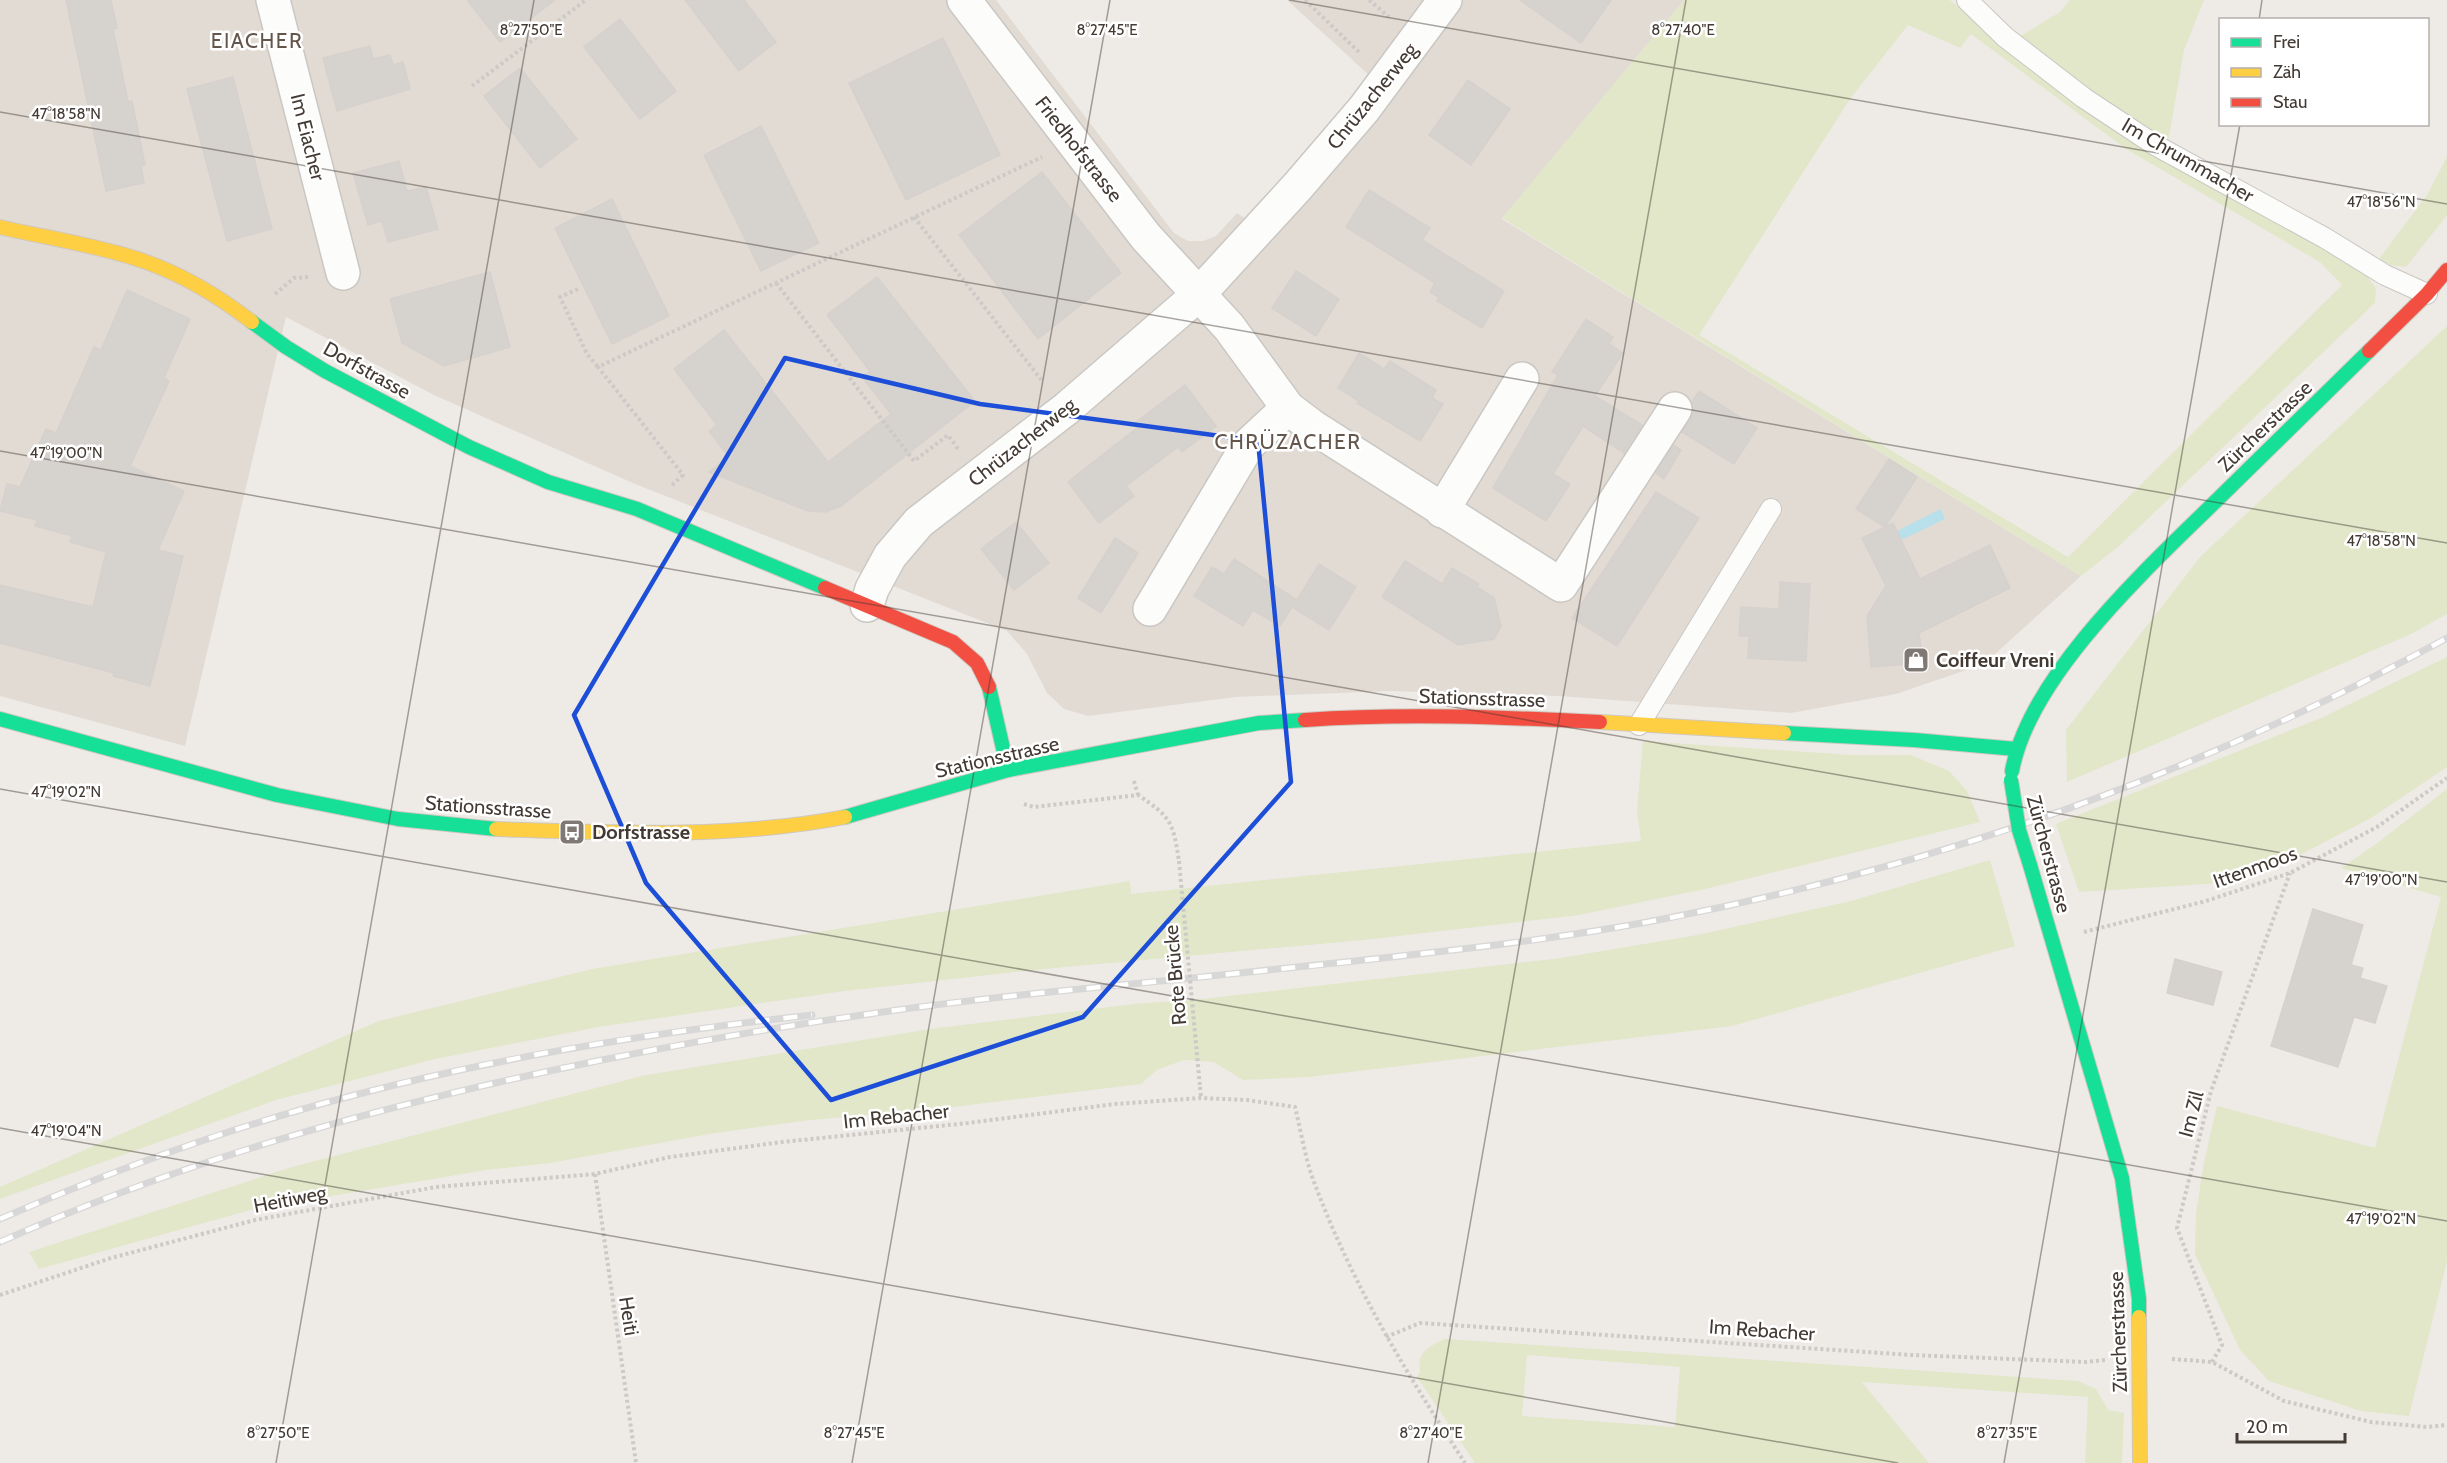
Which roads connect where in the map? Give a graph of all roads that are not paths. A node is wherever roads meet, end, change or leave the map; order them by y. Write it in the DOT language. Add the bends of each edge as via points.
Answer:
graph roads {
  1 [pos="273,0"];
  2 [pos="964,0"];
  3 [pos="1445,0"];
  4 [pos="1967,0"];
  5 [pos="0,227"];
  6 [pos="2447,270"];
  7 [pos="343,273"];
  8 [pos="2427,294"];
  9 [pos="1197,295"];
  10 [pos="1522,379"];
  11 [pos="1288,408"];
  12 [pos="1675,409"];
  13 [pos="1771,509"];
  14 [pos="1442,511"];
  15 [pos="867,605"];
  16 [pos="1150,609"];
  17 [pos="0,719"];
  18 [pos="1639,724"];
  19 [pos="2016,749"];
  20 [pos="1008,770"];
  21 [pos="2140,1463"];
  1 -- 7 [label="street, Im Eiacher"];
  2 -- 9 [label="street, Friedhofstrasse" via="1146,237"];
  3 -- 9 [label="street, Chrüzacherweg" via="1388,81"];
  4 -- 8 [label="lane, Im Chrummacher" via="2005,38 2155,145 2385,275"];
  5 -- 15 [label="main road, Dorfstrasse" via="132,258 177,275 218,296 325,371 469,447 548,482 637,509"];
  6 -- 8 [label="main road, Zürcherstrasse"];
  8 -- 19 [label="main road, Zürcherstrasse" via="2087,634 2048,688"];
  9 -- 11 [label="street" via="1229,327"];
  9 -- 15 [label="street, Chrüzacherweg" via="1065,409 919,522 890,556"];
  10 -- 14 [label="street"];
  11 -- 14 [label="street"];
  11 -- 16 [label="street" via="1248,445"];
  12 -- 14 [label="street" via="1561,585"];
  13 -- 18 [label="lane"];
  15 -- 20 [label="main road, Dorfstrasse" via="953,642 982,668"];
  17 -- 20 [label="main road, Stationsstrasse" via="277,795 398,819 533,831 647,834 798,826 858,814"];
  18 -- 19 [label="main road, Stationsstrasse"];
  18 -- 20 [label="main road, Stationsstrasse" via="1489,716 1373,716 1259,723"];
  19 -- 21 [label="main road, Zürcherstrasse, bridge" via="2011,780 2019,830 2122,1178 2139,1299"];
}
